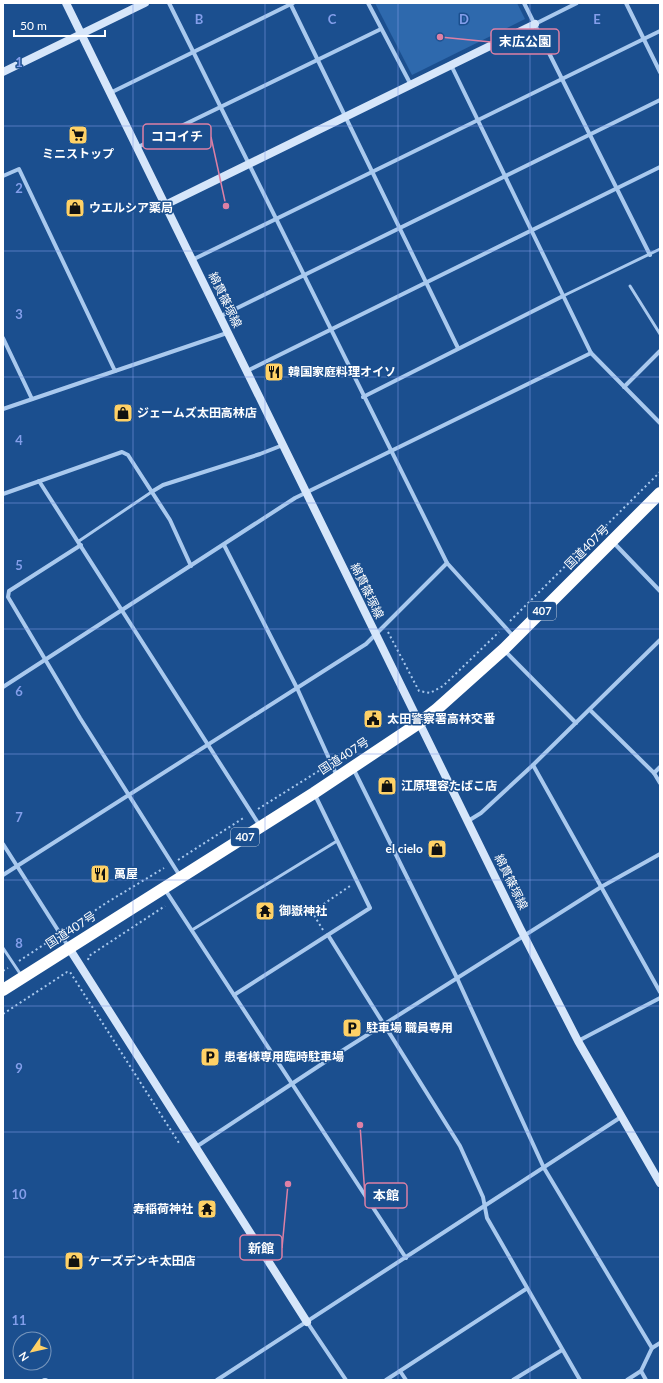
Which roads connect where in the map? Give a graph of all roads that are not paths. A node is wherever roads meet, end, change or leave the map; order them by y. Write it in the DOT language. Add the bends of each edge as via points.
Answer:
graph roads {
  1 [pos="66,3"];
  2 [pos="146,3"];
  3 [pos="168,3"];
  4 [pos="291,3"];
  5 [pos="368,3"];
  6 [pos="524,3"];
  7 [pos="577,3"];
  8 [pos="626,3"];
  9 [pos="535,24"];
  10 [pos="381,29"];
  11 [pos="660,31"];
  12 [pos="81,34"];
  13 [pos="644,39"];
  14 [pos="193,53"];
  15 [pos="318,60"];
  16 [pos="451,65"];
  17 [pos="3,72"];
  18 [pos="660,72"];
  19 [pos="561,80"];
  20 [pos="410,85"];
  21 [pos="110,93"];
  22 [pos="660,100"];
  23 [pos="220,107"];
  24 [pos="346,116"];
  25 [pos="478,121"];
  26 [pos="589,134"];
  27 [pos="136,148"];
  28 [pos="248,163"];
  29 [pos="660,167"];
  30 [pos="373,172"];
  31 [pos="3,176"];
  32 [pos="505,176"];
  33 [pos="616,189"];
  34 [pos="165,205"];
  35 [pos="276,220"];
  36 [pos="400,228"];
  37 [pos="532,230"];
  38 [pos="660,249"];
  39 [pos="650,255"];
  40 [pos="192,260"];
  41 [pos="303,276"];
  42 [pos="426,282"];
  43 [pos="630,286"];
  44 [pos="564,296"];
  45 [pos="220,317"];
  46 [pos="330,330"];
  47 [pos="227,333"];
  48 [pos="660,334"];
  49 [pos="3,338"];
  50 [pos="458,348"];
  51 [pos="660,351"];
  52 [pos="591,352"];
  53 [pos="115,371"];
  54 [pos="247,371"];
  55 [pos="624,387"];
  56 [pos="363,396"];
  57 [pos="32,399"];
  58 [pos="3,409"];
  59 [pos="660,423"];
  60 [pos="283,444"];
  61 [pos="390,452"];
  62 [pos="39,481"];
  63 [pos="153,490"];
  64 [pos="306,493"];
  65 [pos="660,493"];
  66 [pos="3,494"];
  67 [pos="612,541"];
  68 [pos="80,543"];
  69 [pos="224,545"];
  70 [pos="447,563"];
  71 [pos="191,566"];
  72 [pos="660,590"];
  73 [pos="122,610"];
  74 [pos="375,635"];
  75 [pos="515,638"];
  76 [pos="660,640"];
  77 [pos="504,649"];
  78 [pos="44,660"];
  79 [pos="3,687"];
  80 [pos="297,688"];
  81 [pos="590,710"];
  82 [pos="419,723"];
  83 [pos="576,724"];
  84 [pos="207,745"];
  85 [pos="534,765"];
  86 [pos="660,767"];
  87 [pos="353,768"];
  88 [pos="654,773"];
  89 [pos="338,777"];
  90 [pos="660,783"];
  91 [pos="314,793"];
  92 [pos="128,795"];
  93 [pos="468,821"];
  94 [pos="260,826"];
  95 [pos="337,841"];
  96 [pos="3,844"];
  97 [pos="660,854"];
  98 [pos="17,866"];
  99 [pos="3,875"];
  100 [pos="180,877"];
  101 [pos="601,887"];
  102 [pos="164,888"];
  103 [pos="192,930"];
  104 [pos="328,935"];
  105 [pos="523,936"];
  106 [pos="3,948"];
  107 [pos="69,948"];
  108 [pos="23,978"];
  109 [pos="457,978"];
  110 [pos="3,990"];
  111 [pos="660,992"];
  112 [pos="234,995"];
  113 [pos="660,998"];
  114 [pos="385,1025"];
  115 [pos="578,1041"];
  116 [pos="292,1084"];
  117 [pos="621,1117"];
  118 [pos="195,1147"];
  119 [pos="544,1168"];
  120 [pos="660,1183"];
  121 [pos="485,1207"];
  122 [pos="406,1258"];
  123 [pos="526,1289"];
  124 [pos="307,1322"];
  125 [pos="660,1343"];
  126 [pos="652,1348"];
  127 [pos="562,1350"];
  128 [pos="400,1371"];
  129 [pos="641,1371"];
  130 [pos="217,1380"];
  131 [pos="346,1380"];
  132 [pos="386,1380"];
  133 [pos="406,1380"];
  134 [pos="513,1380"];
  135 [pos="580,1380"];
  136 [pos="627,1380"];
  137 [pos="646,1380"];
  1 -- 12 [label="main road, 綿貫篠塚線"];
  2 -- 12 [label="main road"];
  3 -- 14 [label="street"];
  4 -- 14 [label="street"];
  4 -- 15 [label="street"];
  5 -- 10 [label="street"];
  6 -- 9 [label="street"];
  7 -- 9 [label="street"];
  8 -- 13 [label="street"];
  9 -- 16 [label="main road"];
  9 -- 19 [label="street"];
  10 -- 15 [label="street"];
  10 -- 20 [label="street"];
  11 -- 13 [label="street"];
  12 -- 17 [label="main road"];
  12 -- 21 [label="main road, 綿貫篠塚線"];
  13 -- 18 [label="street"];
  13 -- 19 [label="street"];
  14 -- 21 [label="street"];
  14 -- 23 [label="street"];
  15 -- 23 [label="street"];
  15 -- 24 [label="street"];
  16 -- 20 [label="main road"];
  16 -- 25 [label="street"];
  19 -- 25 [label="street"];
  19 -- 26 [label="street"];
  20 -- 24 [label="main road"];
  21 -- 27 [label="main road, 綿貫篠塚線"];
  22 -- 26 [label="street"];
  23 -- 27 [label="street"];
  23 -- 28 [label="street"];
  24 -- 28 [label="main road"];
  24 -- 30 [label="street"];
  25 -- 30 [label="street"];
  25 -- 32 [label="street"];
  26 -- 32 [label="street"];
  26 -- 33 [label="street"];
  27 -- 34 [label="main road, 綿貫篠塚線"];
  28 -- 34 [label="main road"];
  28 -- 35 [label="street"];
  29 -- 33 [label="street"];
  30 -- 35 [label="street"];
  30 -- 36 [label="street"];
  31 -- 53 [label="street" via="19,169"];
  32 -- 36 [label="street"];
  32 -- 37 [label="street"];
  33 -- 37 [label="street"];
  33 -- 39 [label="street"];
  34 -- 40 [label="main road, 綿貫篠塚線"];
  35 -- 40 [label="street"];
  35 -- 41 [label="street"];
  36 -- 41 [label="street"];
  36 -- 42 [label="street"];
  37 -- 42 [label="street"];
  37 -- 44 [label="street"];
  38 -- 39 [label="lane"];
  39 -- 44 [label="lane"];
  40 -- 45 [label="main road, 綿貫篠塚線"];
  41 -- 45 [label="street"];
  41 -- 46 [label="street"];
  42 -- 46 [label="street"];
  42 -- 50 [label="street"];
  43 -- 48 [label="lane"];
  44 -- 50 [label="street"];
  44 -- 52 [label="street"];
  45 -- 47 [label="main road, 綿貫篠塚線"];
  46 -- 54 [label="street"];
  46 -- 56 [label="street"];
  47 -- 53 [label="street"];
  47 -- 54 [label="main road, 綿貫篠塚線"];
  49 -- 57 [label="street"];
  50 -- 56 [label="street"];
  51 -- 55 [label="street"];
  52 -- 55 [label="street"];
  52 -- 61 [label="street"];
  53 -- 57 [label="street"];
  54 -- 60 [label="main road, 綿貫篠塚線"];
  55 -- 59 [label="street"];
  56 -- 61 [label="street"];
  57 -- 58 [label="street"];
  60 -- 63 [label="street"];
  60 -- 64 [label="main road, 綿貫篠塚線"];
  61 -- 64 [label="street"];
  61 -- 70 [label="street"];
  62 -- 63 [label="street" via="122,452 128,455"];
  62 -- 66 [label="street"];
  62 -- 68 [label="street"];
  63 -- 68 [label="lane"];
  63 -- 71 [label="street"];
  64 -- 69 [label="street"];
  64 -- 74 [label="main road, 綿貫篠塚線"];
  65 -- 67 [label="highway, 国道407号 / 407"];
  67 -- 72 [label="street"];
  67 -- 75 [label="highway, 国道407号 / 407"];
  68 -- 73 [label="street"];
  68 -- 78 [label="street" via="8,591 8,597"];
  69 -- 71 [label="street"];
  69 -- 80 [label="street"];
  70 -- 74 [label="street"];
  70 -- 75 [label="street"];
  71 -- 73 [label="street"];
  73 -- 78 [label="street"];
  73 -- 84 [label="street"];
  74 -- 80 [label="street" via="366,644"];
  74 -- 82 [label="main road, 綿貫篠塚線"];
  75 -- 77 [label="highway, 国道407号 / 407"];
  76 -- 81 [label="street"];
  77 -- 82 [label="highway, 国道407号 / 407"];
  77 -- 83 [label="street"];
  78 -- 79 [label="street"];
  78 -- 92 [label="street"];
  80 -- 84 [label="street"];
  80 -- 89 [label="street"];
  81 -- 83 [label="street"];
  81 -- 88 [label="street"];
  82 -- 87 [label="highway, 国道407号 / 407"];
  82 -- 93 [label="main road, 綿貫篠塚線"];
  83 -- 85 [label="street"];
  84 -- 92 [label="street"];
  84 -- 94 [label="street"];
  85 -- 93 [label="street" via="481,813"];
  85 -- 101 [label="street"];
  86 -- 88 [label="street"];
  87 -- 89 [label="highway, 国道407号 / 407"];
  87 -- 109 [label="street"];
  88 -- 90 [label="street"];
  89 -- 91 [label="highway, 国道407号 / 407"];
  91 -- 94 [label="highway, 国道407号 / 407"];
  91 -- 95 [label="street"];
  92 -- 98 [label="street"];
  92 -- 100 [label="street"];
  93 -- 105 [label="main road, 綿貫篠塚線"];
  94 -- 100 [label="highway, 国道407号 / 407"];
  95 -- 103 [label="lane"];
  95 -- 104 [label="street" via="370,908"];
  96 -- 98 [label="street"];
  97 -- 101 [label="street"];
  98 -- 99 [label="street"];
  98 -- 107 [label="street"];
  100 -- 102 [label="highway, 国道407号 / 407"];
  101 -- 105 [label="street"];
  101 -- 111 [label="street"];
  102 -- 103 [label="street"];
  102 -- 107 [label="highway, 国道407号 / 407"];
  103 -- 112 [label="street"];
  104 -- 112 [label="street"];
  104 -- 114 [label="street"];
  105 -- 109 [label="street"];
  105 -- 115 [label="main road, 綿貫篠塚線"];
  106 -- 108 [label="lane"];
  107 -- 108 [label="highway, 国道407号 / 407"];
  107 -- 118 [label="main road"];
  108 -- 110 [label="highway, 国道407号 / 407"];
  109 -- 114 [label="street"];
  109 -- 119 [label="street"];
  112 -- 116 [label="street"];
  113 -- 115 [label="street"];
  114 -- 116 [label="street"];
  114 -- 121 [label="street" via="460,1146"];
  115 -- 117 [label="main road, 綿貫篠塚線"];
  116 -- 118 [label="street"];
  116 -- 122 [label="street"];
  117 -- 119 [label="street"];
  117 -- 120 [label="main road, 綿貫篠塚線"];
  118 -- 124 [label="main road"];
  119 -- 121 [label="street"];
  119 -- 126 [label="street"];
  121 -- 122 [label="street"];
  121 -- 123 [label="street" via="487,1218"];
  122 -- 124 [label="street"];
  123 -- 127 [label="street"];
  123 -- 128 [label="street"];
  124 -- 130 [label="street"];
  124 -- 131 [label="street"];
  125 -- 126 [label="street"];
  126 -- 129 [label="street"];
  127 -- 134 [label="street"];
  127 -- 135 [label="street"];
  128 -- 132 [label="street"];
  128 -- 133 [label="street"];
  129 -- 136 [label="street"];
  129 -- 137 [label="street"];
}
